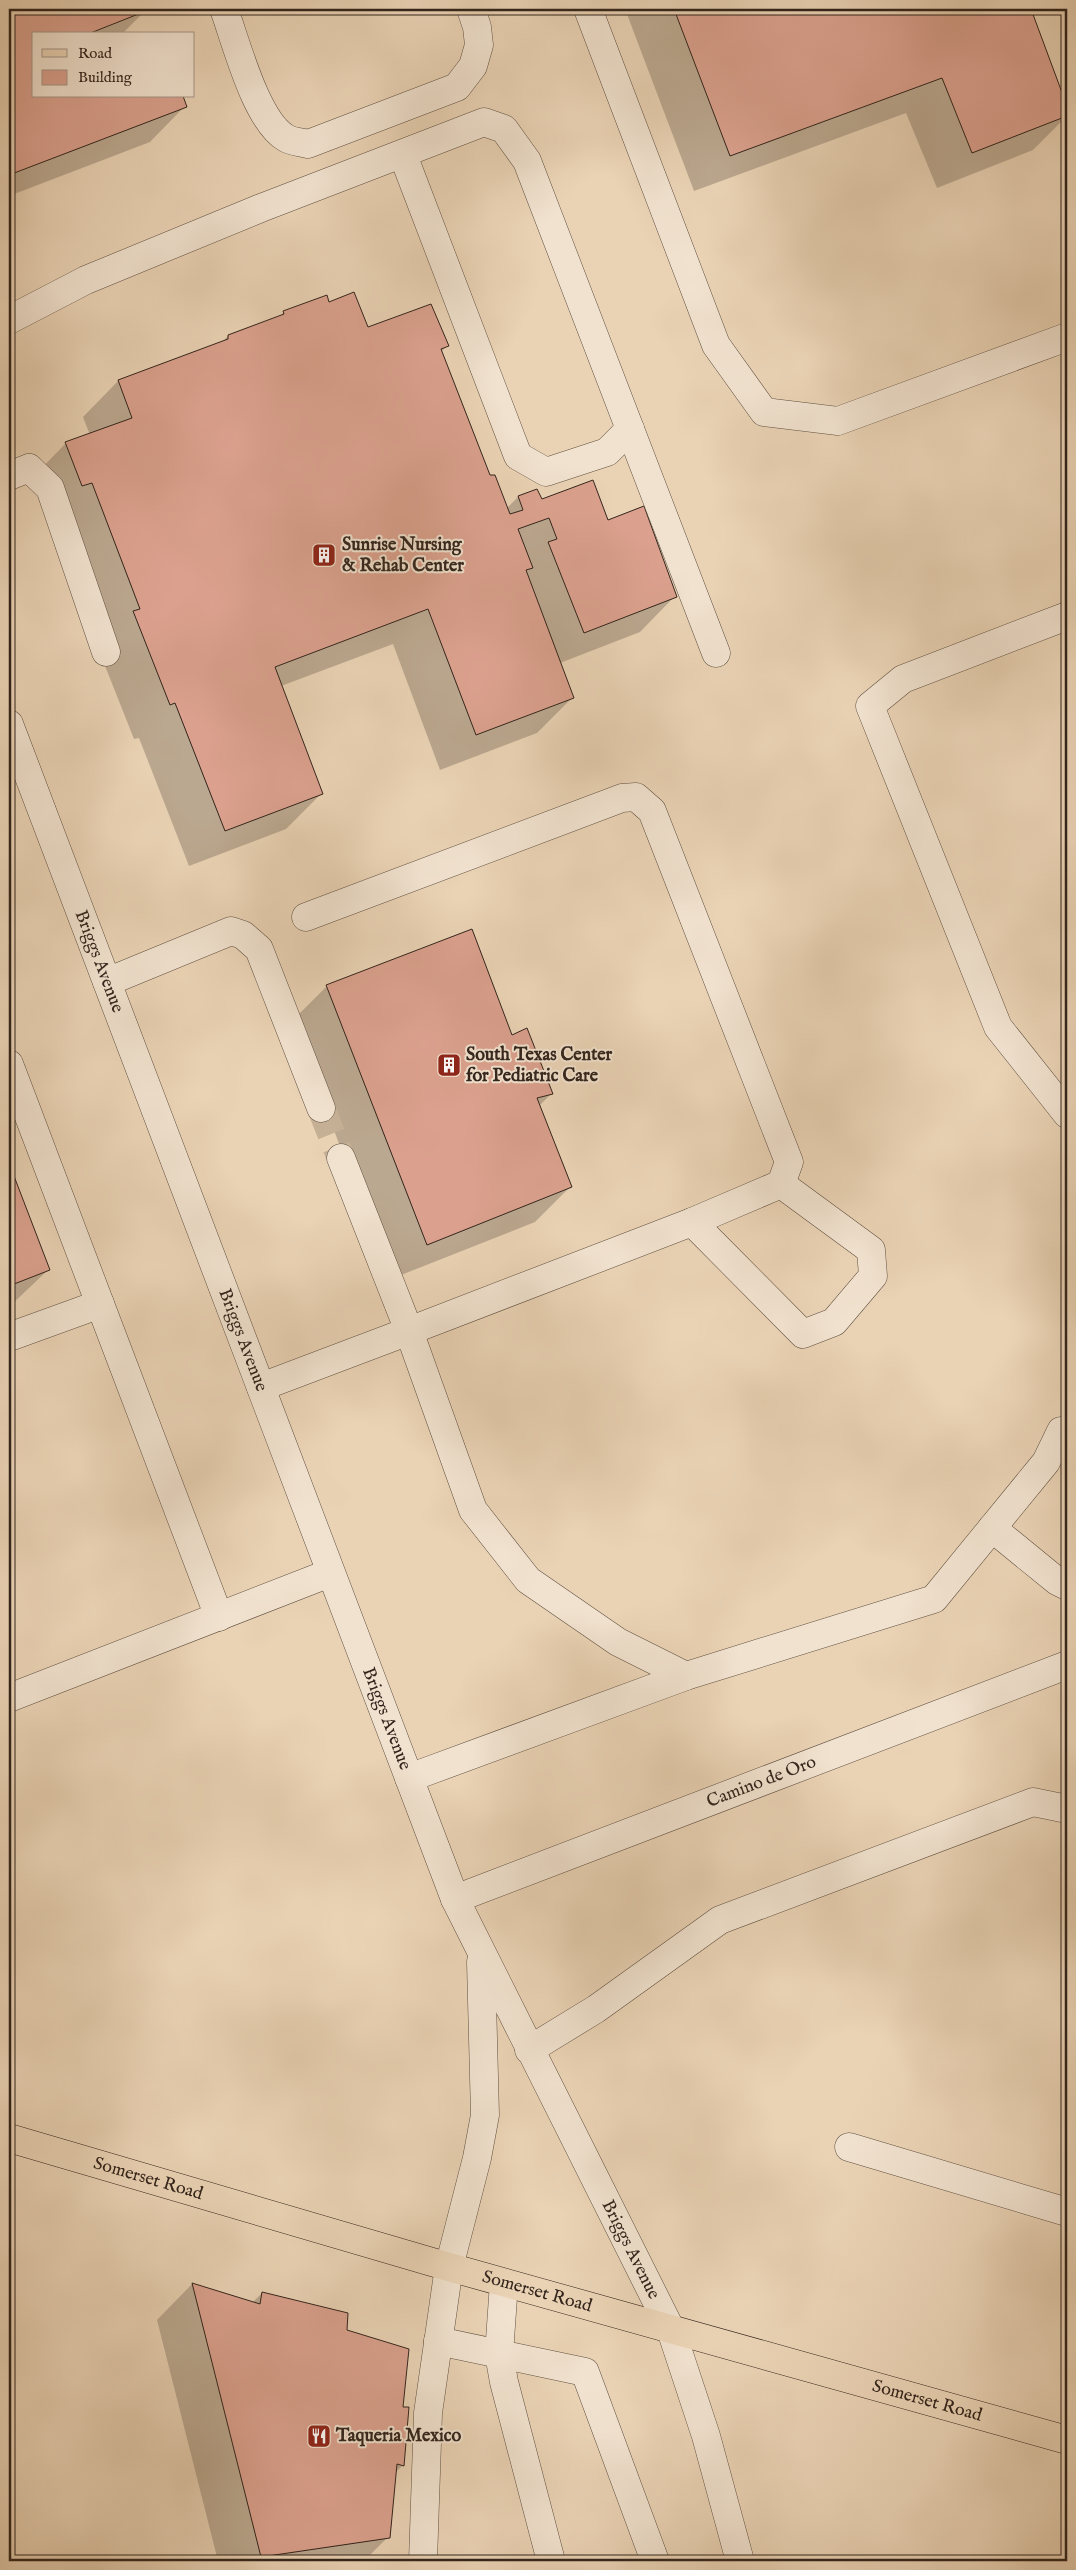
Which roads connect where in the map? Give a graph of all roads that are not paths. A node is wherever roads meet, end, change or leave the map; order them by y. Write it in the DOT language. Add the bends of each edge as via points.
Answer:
graph roads {
  1 [pos="224,9"];
  2 [pos="471,9"];
  3 [pos="588,9"];
  4 [pos="403,156"];
  5 [pos="9,320"];
  6 [pos="1067,337"];
  7 [pos="630,429"];
  8 [pos="9,476"];
  9 [pos="1067,616"];
  10 [pos="106,652"];
  11 [pos="716,653"];
  12 [pos="9,724"];
  13 [pos="306,917"];
  14 [pos="107,982"];
  15 [pos="9,1064"];
  16 [pos="321,1108"];
  17 [pos="1067,1114"];
  18 [pos="341,1158"];
  19 [pos="781,1184"];
  20 [pos="692,1222"];
  21 [pos="100,1304"];
  22 [pos="409,1331"];
  23 [pos="9,1338"];
  24 [pos="261,1387"];
  25 [pos="1061,1431"];
  26 [pos="992,1528"];
  27 [pos="330,1573"];
  28 [pos="1067,1586"];
  29 [pos="219,1617"];
  30 [pos="1067,1665"];
  31 [pos="686,1676"];
  32 [pos="9,1698"];
  33 [pos="409,1778"];
  34 [pos="1067,1809"];
  35 [pos="455,1898"];
  36 [pos="480,1953"];
  37 [pos="529,2050"];
  38 [pos="9,2138"];
  39 [pos="849,2147"];
  40 [pos="1067,2212"];
  41 [pos="449,2267"];
  42 [pos="504,2283"];
  43 [pos="671,2330"];
  44 [pos="438,2341"];
  45 [pos="499,2354"];
  46 [pos="1067,2440"];
  47 [pos="423,2561"];
  48 [pos="551,2561"];
  49 [pos="655,2561"];
  50 [pos="740,2561"];
  1 -- 2 [label="street" via="260,109 287,139 308,144 457,87 473,66 479,44"];
  3 -- 6 [label="street" via="716,345 764,412 838,421"];
  4 -- 5 [label="street" via="261,208 95,277"];
  4 -- 7 [label="street" via="484,122 504,129 527,161"];
  4 -- 7 [label="street" via="518,456 546,472 607,452"];
  7 -- 11 [label="street"];
  8 -- 10 [label="street" via="29,468 50,488"];
  9 -- 17 [label="street" via="903,679 870,706 998,1027"];
  12 -- 14 [label="street, Briggs Avenue"];
  13 -- 19 [label="street" via="622,798 636,797 652,811 789,1162"];
  14 -- 16 [label="street" via="231,931 243,935 259,949"];
  14 -- 24 [label="street, Briggs Avenue"];
  15 -- 21 [label="street"];
  18 -- 22 [label="street"];
  19 -- 20 [label="street"];
  19 -- 20 [label="street" via="871,1250 873,1276 834,1322 802,1334"];
  20 -- 22 [label="street"];
  21 -- 23 [label="street"];
  21 -- 29 [label="street"];
  22 -- 24 [label="street"];
  22 -- 31 [label="street" via="472,1510 528,1580 618,1642"];
  24 -- 27 [label="street, Briggs Avenue"];
  25 -- 26 [label="street" via="1046,1462"];
  26 -- 28 [label="street"];
  26 -- 31 [label="street" via="934,1599"];
  27 -- 29 [label="street"];
  27 -- 33 [label="street, Briggs Avenue"];
  29 -- 32 [label="street"];
  30 -- 35 [label="street, Camino de Oro"];
  31 -- 33 [label="street"];
  33 -- 35 [label="street, Briggs Avenue"];
  34 -- 37 [label="street" via="1033,1802 720,1920 596,2009"];
  35 -- 36 [label="street, Briggs Avenue"];
  36 -- 37 [label="street, Briggs Avenue"];
  36 -- 41 [label="street, Briggs Avenue" via="485,2115"];
  37 -- 43 [label="street, Briggs Avenue"];
  38 -- 41 [label="main road, Somerset Road"];
  39 -- 40 [label="street"];
  41 -- 42 [label="main road, Somerset Road"];
  41 -- 44 [label="street, Briggs Avenue"];
  42 -- 43 [label="main road, Somerset Road"];
  42 -- 45 [label="street"];
  43 -- 46 [label="main road, Somerset Road"];
  43 -- 50 [label="street, Briggs Avenue" via="706,2436"];
  44 -- 45 [label="street"];
  44 -- 47 [label="street, Briggs Avenue" via="428,2413"];
  45 -- 48 [label="street"];
  45 -- 49 [label="street" via="585,2372"];
}
